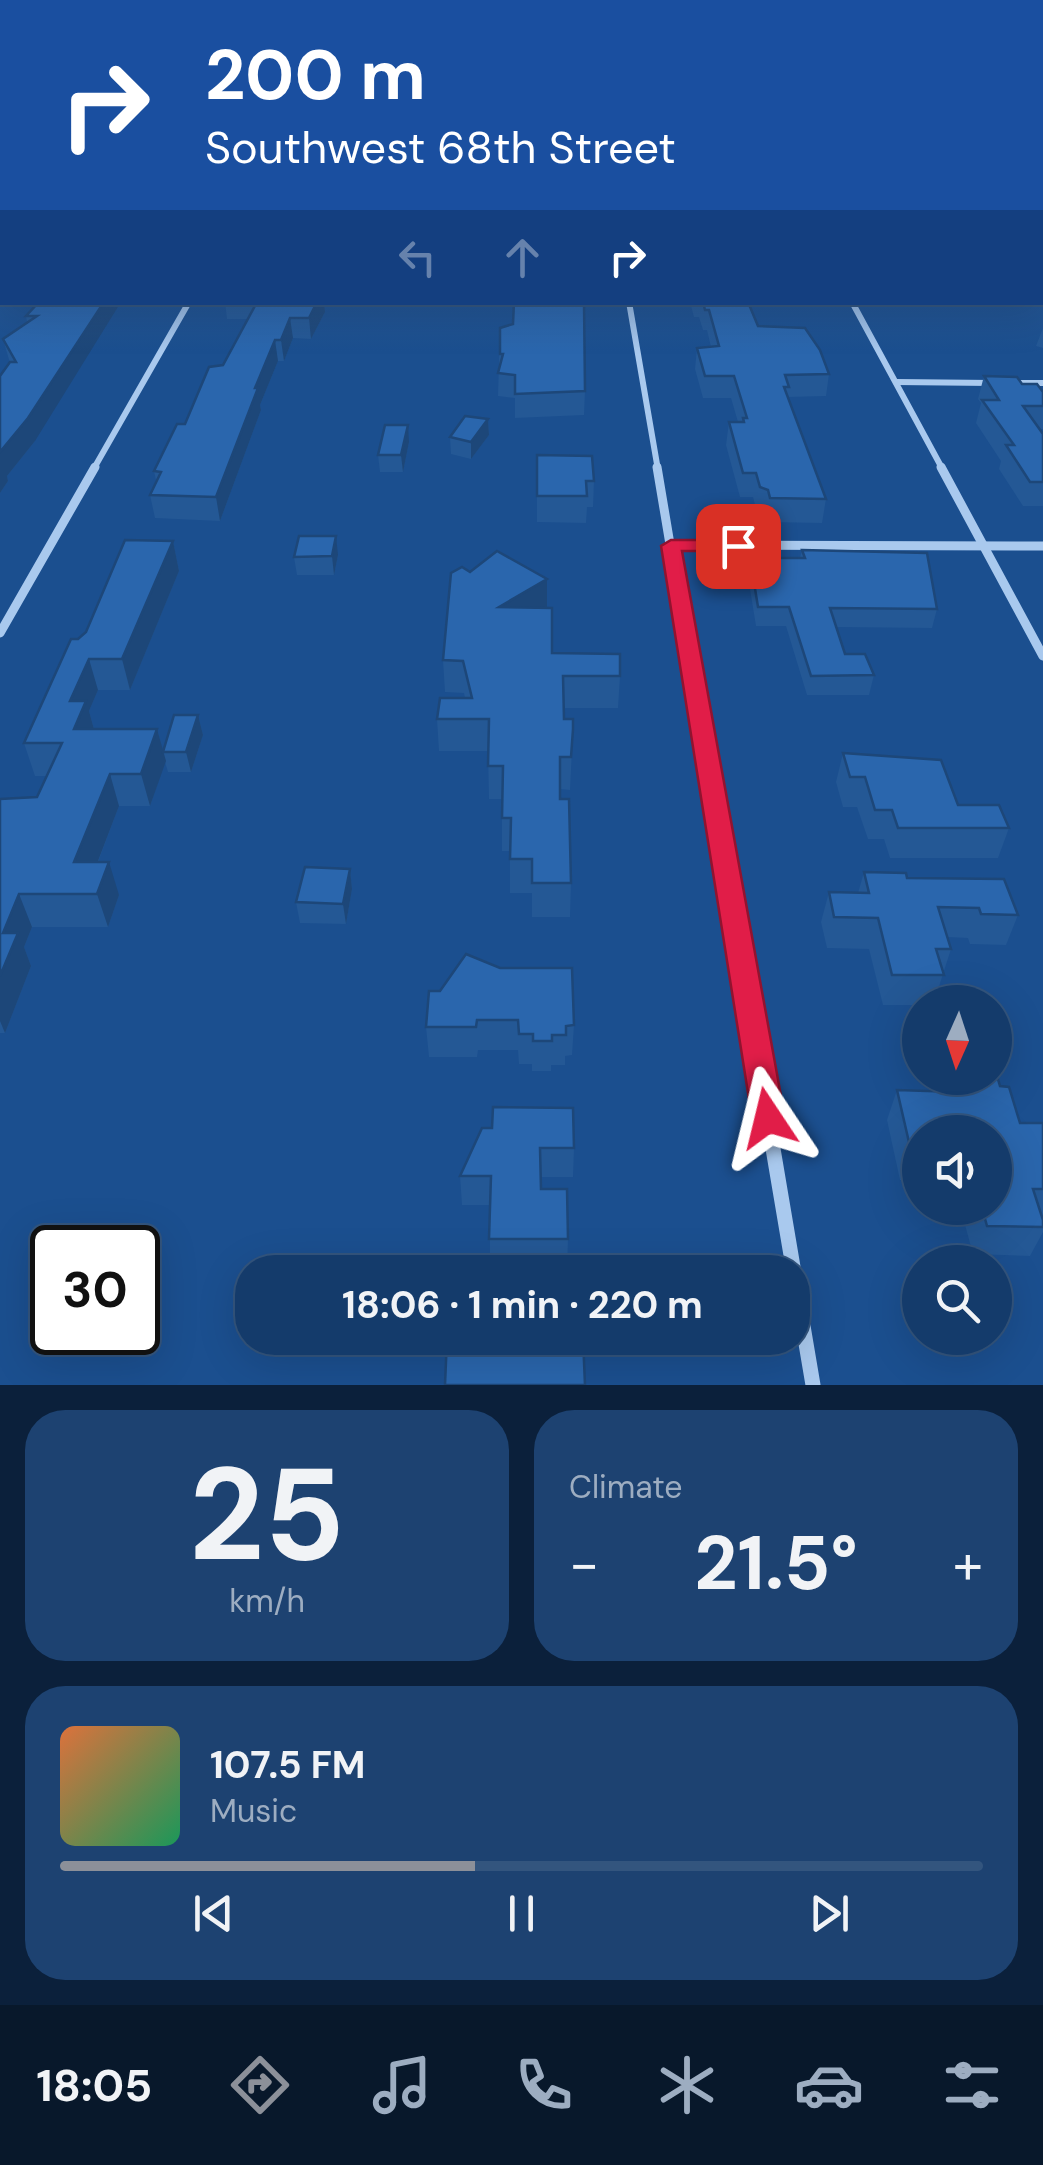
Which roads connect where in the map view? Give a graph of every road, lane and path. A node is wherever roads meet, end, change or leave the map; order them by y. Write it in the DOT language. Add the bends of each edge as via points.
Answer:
graph roads {
  1 [pos="188,305"];
  2 [pos="630,305"];
  3 [pos="854,305"];
  4 [pos="896,382"];
  5 [pos="1043,383"];
  6 [pos="671,546"];
  7 [pos="985,546"];
  8 [pos="1043,546"];
  9 [pos="0,633"];
  10 [pos="1043,656"];
  11 [pos="813,1385"];
  1 -- 9 [label="street"];
  2 -- 6 [label="street"];
  3 -- 4 [label="street"];
  4 -- 5 [label="street"];
  4 -- 7 [label="street"];
  6 -- 7 [label="street"];
  6 -- 11 [label="street"];
  7 -- 8 [label="street"];
  7 -- 10 [label="street"];
}
